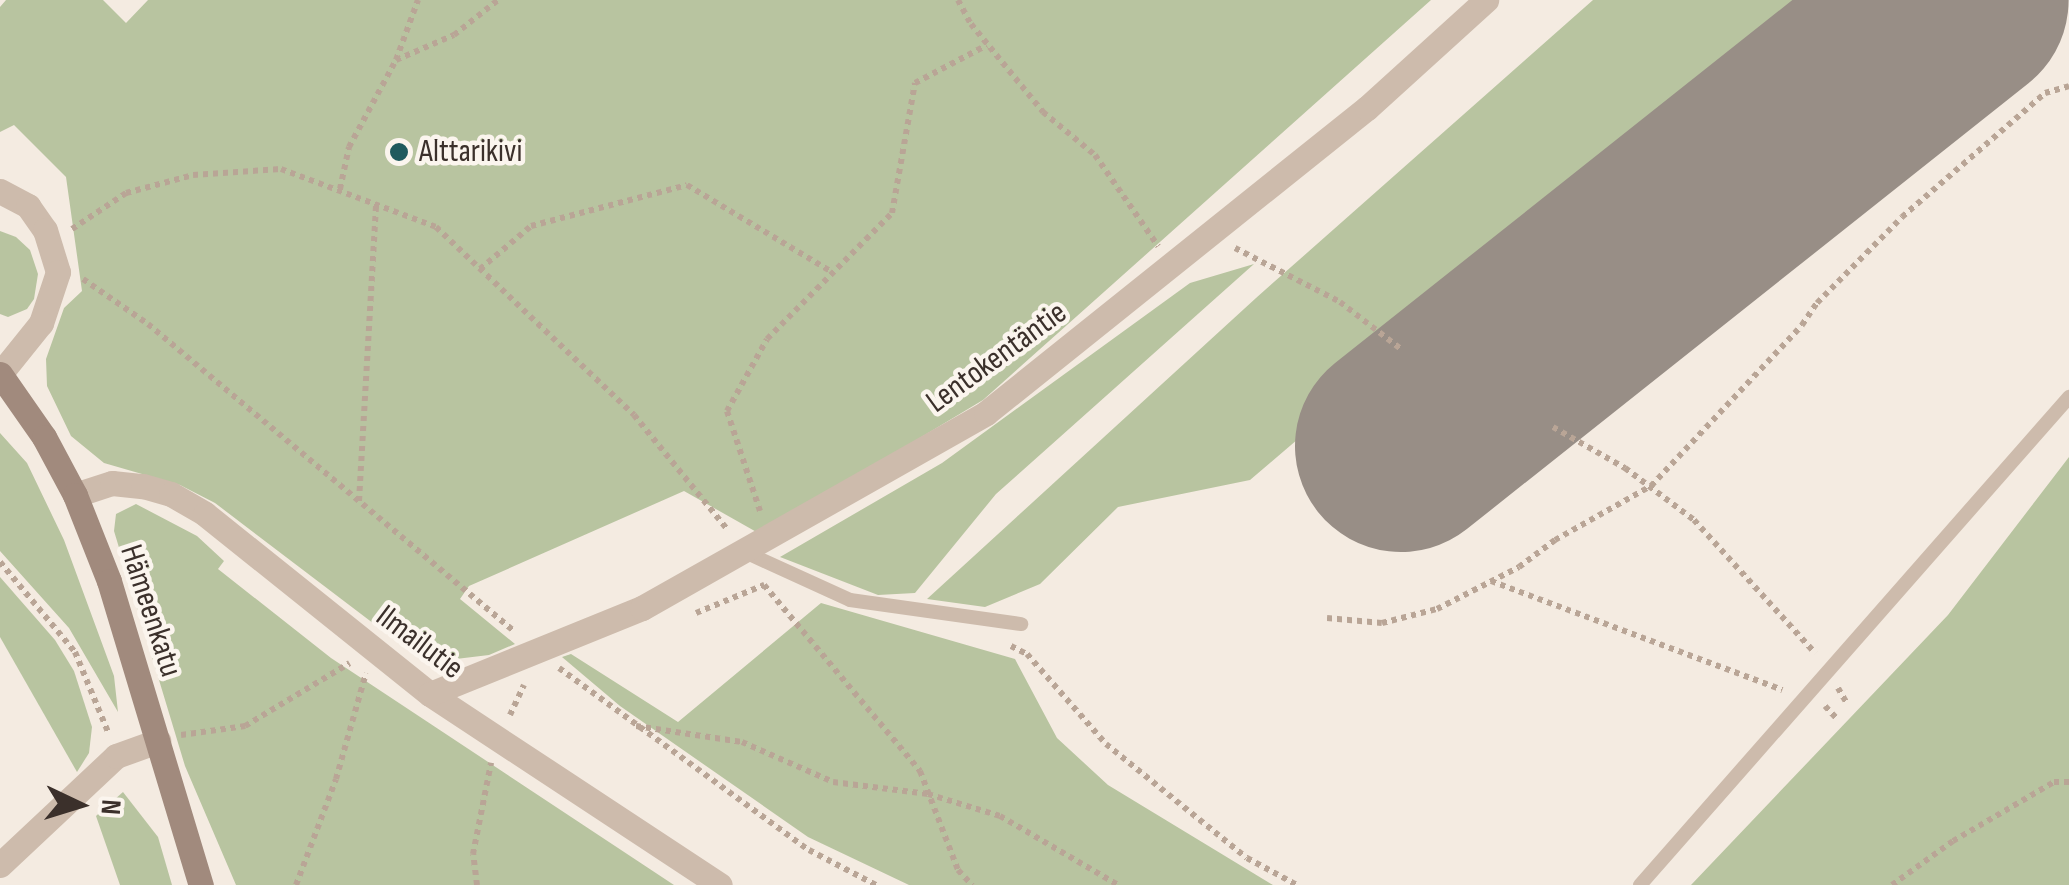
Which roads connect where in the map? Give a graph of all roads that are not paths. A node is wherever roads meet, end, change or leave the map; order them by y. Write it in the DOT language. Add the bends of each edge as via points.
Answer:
graph roads {
  1 [pos="1486,0"];
  2 [pos="0,191"];
  3 [pos="0,374"];
  4 [pos="2069,397"];
  5 [pos="75,495"];
  6 [pos="758,546"];
  7 [pos="1021,624"];
  8 [pos="430,694"];
  9 [pos="158,741"];
  10 [pos="0,865"];
  11 [pos="201,885"];
  12 [pos="720,885"];
  13 [pos="1640,885"];
  1 -- 6 [label="street, Lentokentäntie" via="1368,108 986,414"];
  2 -- 3 [label="street, Hämeenkatu" via="28,206 51,242 58,272 41,323"];
  3 -- 5 [label="main road, Hämeenkatu"];
  4 -- 13 [label="lane"];
  5 -- 8 [label="street, Ilmailutie" via="112,483 172,494"];
  5 -- 9 [label="main road, Hämeenkatu"];
  6 -- 7 [label="lane" via="850,600"];
  6 -- 8 [label="street, Lentokentäntie" via="642,608"];
  8 -- 12 [label="street, Ilmailutie"];
  9 -- 10 [label="street" via="116,756"];
  9 -- 11 [label="main road, Hämeenkatu"];
}
